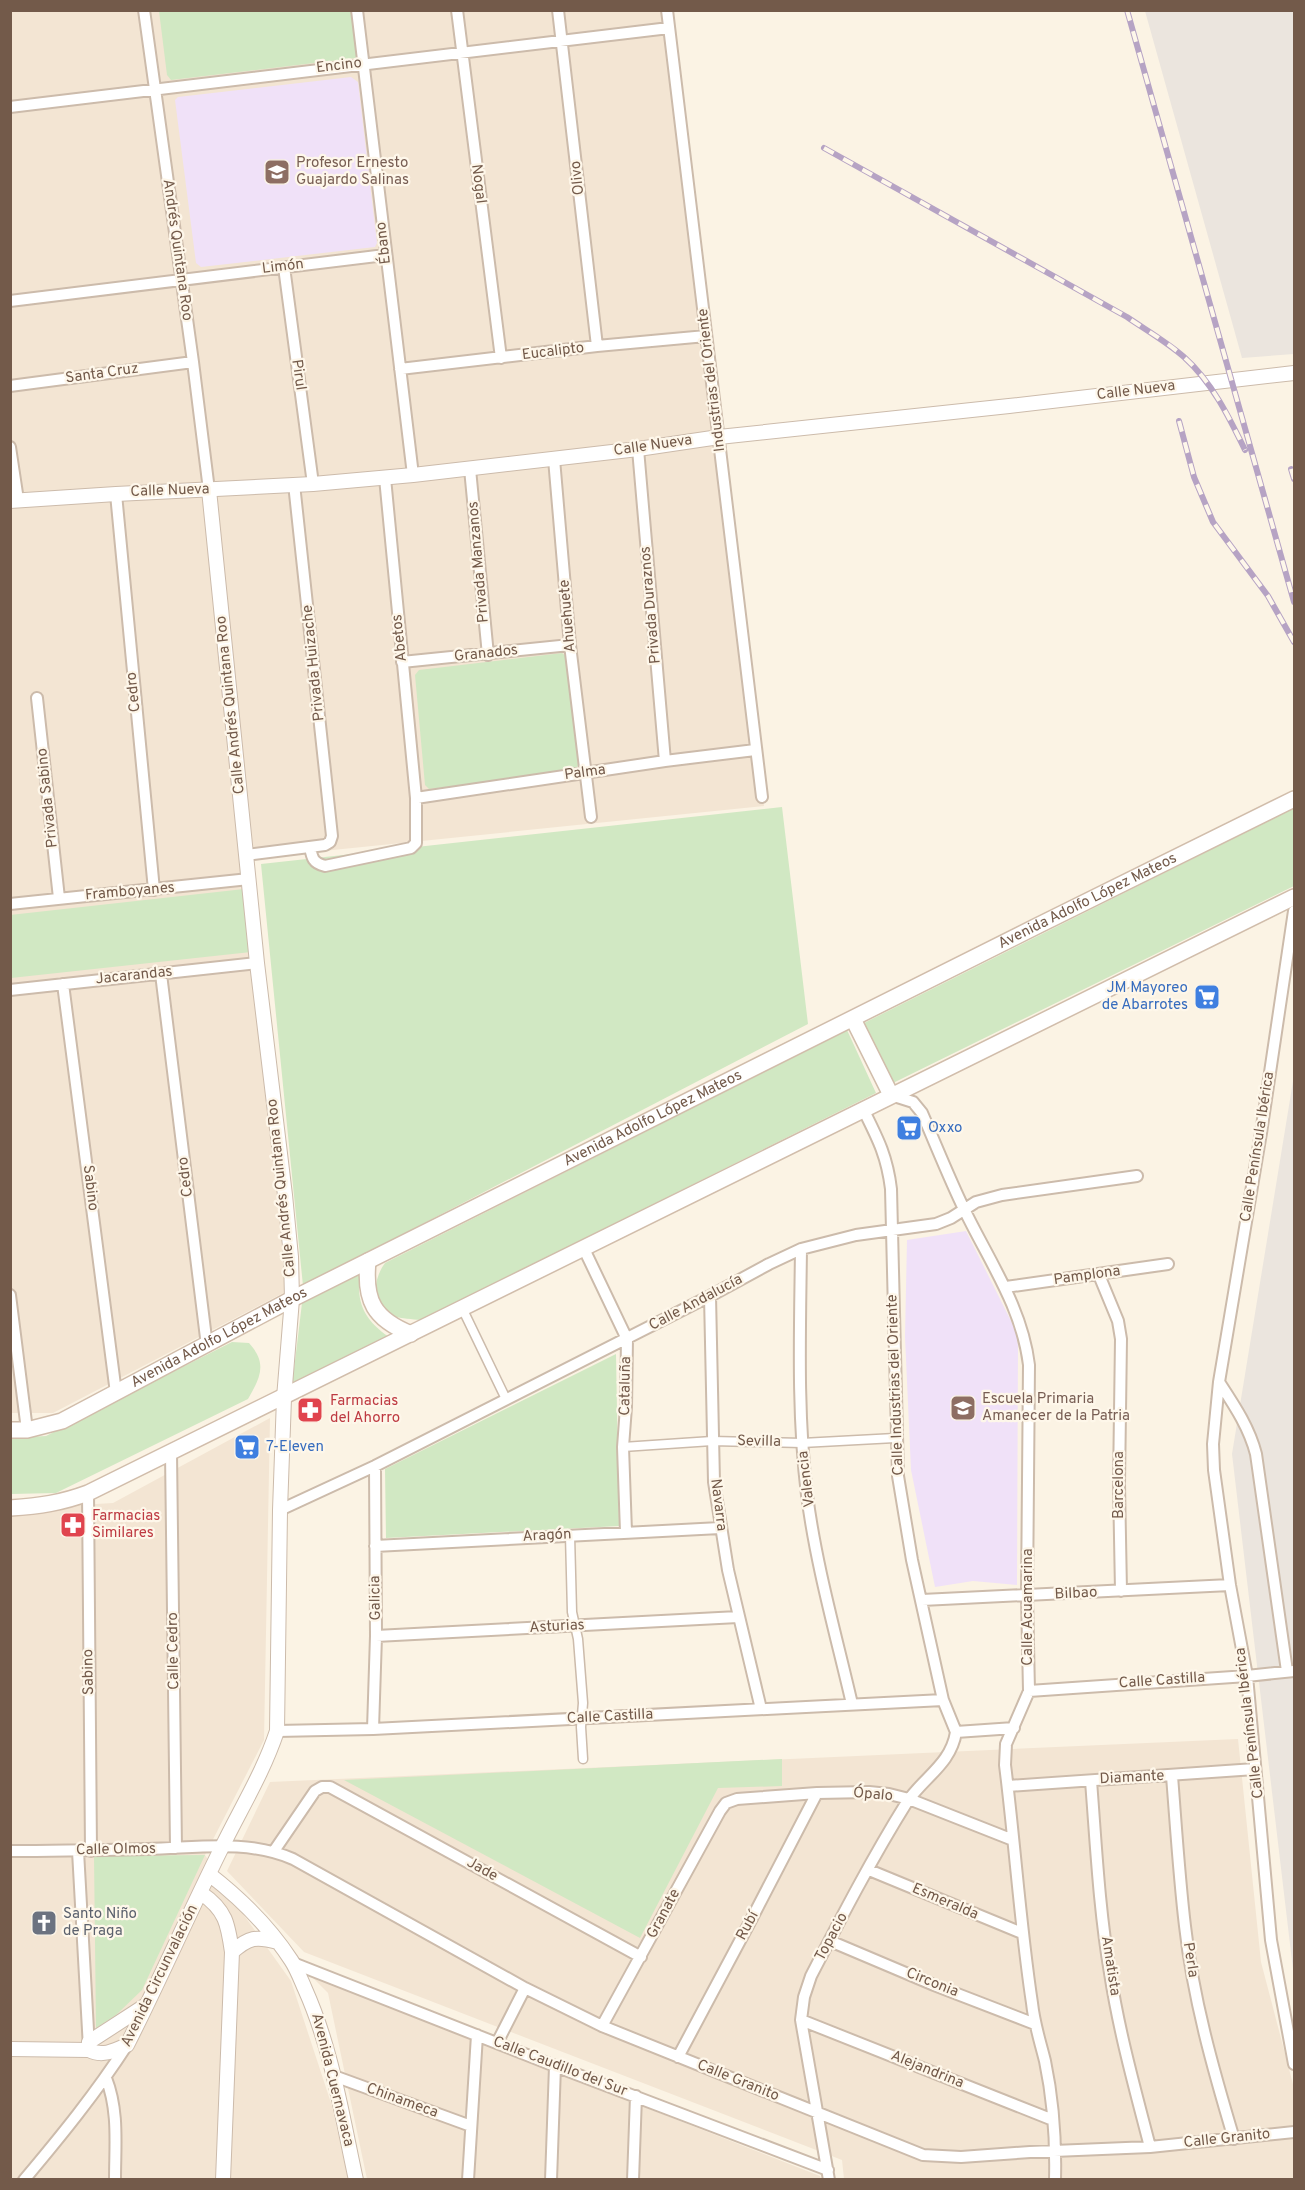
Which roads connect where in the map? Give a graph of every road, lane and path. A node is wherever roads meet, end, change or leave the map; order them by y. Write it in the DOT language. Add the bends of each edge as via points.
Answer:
graph roads {
  1 [pos="144,10"];
  2 [pos="357,10"];
  3 [pos="457,10"];
  4 [pos="558,10"];
  5 [pos="667,10"];
  6 [pos="669,28"];
  7 [pos="562,40"];
  8 [pos="461,52"];
  9 [pos="363,64"];
  10 [pos="154,88"];
  11 [pos="10,107"];
  12 [pos="385,255"];
  13 [pos="284,267"];
  14 [pos="181,279"];
  15 [pos="10,301"];
  16 [pos="706,336"];
  17 [pos="597,346"];
  18 [pos="501,358"];
  19 [pos="193,362"];
  20 [pos="400,369"];
  21 [pos="1294,373"];
  22 [pos="10,386"];
  23 [pos="718,437"];
  24 [pos="10,447"];
  25 [pos="638,449"];
  26 [pos="554,459"];
  27 [pos="470,469"];
  28 [pos="413,475"];
  29 [pos="385,478"];
  30 [pos="294,484"];
  31 [pos="313,484"];
  32 [pos="209,490"];
  33 [pos="116,494"];
  34 [pos="14,501"];
  35 [pos="570,645"];
  36 [pos="488,655"];
  37 [pos="402,662"];
  38 [pos="37,698"];
  39 [pos="755,750"];
  40 [pos="665,761"];
  41 [pos="585,773"];
  42 [pos="762,796"];
  43 [pos="416,798"];
  44 [pos="1294,799"];
  45 [pos="591,817"];
  46 [pos="310,847"];
  47 [pos="246,855"];
  48 [pos="249,879"];
  49 [pos="154,890"];
  50 [pos="1294,897"];
  51 [pos="59,898"];
  52 [pos="10,904"];
  53 [pos="1294,911"];
  54 [pos="257,963"];
  55 [pos="161,974"];
  56 [pos="63,984"];
  57 [pos="10,990"];
  58 [pos="853,1019"];
  59 [pos="891,1095"];
  60 [pos="863,1109"];
  61 [pos="1137,1176"];
  62 [pos="964,1209"];
  63 [pos="892,1229"];
  64 [pos="584,1249"];
  65 [pos="801,1249"];
  66 [pos="368,1261"];
  67 [pos="1168,1264"];
  68 [pos="1099,1275"];
  69 [pos="1006,1287"];
  70 [pos="10,1295"];
  71 [pos="710,1296"];
  72 [pos="292,1299"];
  73 [pos="463,1310"];
  74 [pos="411,1334"];
  75 [pos="627,1339"];
  76 [pos="207,1346"];
  77 [pos="1219,1382"];
  78 [pos="116,1393"];
  79 [pos="284,1398"];
  80 [pos="506,1399"];
  81 [pos="10,1430"];
  82 [pos="27,1430"];
  83 [pos="895,1438"];
  84 [pos="712,1442"];
  85 [pos="802,1443"];
  86 [pos="623,1447"];
  87 [pos="171,1453"];
  88 [pos="375,1466"];
  89 [pos="88,1493"];
  90 [pos="10,1508"];
  91 [pos="280,1510"];
  92 [pos="720,1528"];
  93 [pos="626,1532"];
  94 [pos="570,1535"];
  95 [pos="375,1546"];
  96 [pos="1230,1585"];
  97 [pos="1121,1591"];
  98 [pos="1027,1596"];
  99 [pos="922,1600"];
  100 [pos="738,1617"];
  101 [pos="576,1626"];
  102 [pos="376,1636"];
  103 [pos="1291,1671"];
  104 [pos="1247,1676"];
  105 [pos="1029,1691"];
  106 [pos="943,1700"];
  107 [pos="852,1704"];
  108 [pos="761,1709"];
  109 [pos="583,1718"];
  110 [pos="1014,1728"];
  111 [pos="373,1729"];
  112 [pos="277,1731"];
  113 [pos="956,1732"];
  114 [pos="583,1759"];
  115 [pos="1255,1770"];
  116 [pos="1172,1776"];
  117 [pos="1091,1780"];
  118 [pos="1008,1786"];
  119 [pos="817,1793"];
  120 [pos="909,1799"];
  121 [pos="726,1803"];
  122 [pos="1013,1840"];
  123 [pos="222,1846"];
  124 [pos="176,1848"];
  125 [pos="10,1851"];
  126 [pos="78,1851"];
  127 [pos="91,1851"];
  128 [pos="274,1851"];
  129 [pos="869,1870"];
  130 [pos="209,1874"];
  131 [pos="201,1893"];
  132 [pos="1022,1933"];
  133 [pos="830,1941"];
  134 [pos="278,1942"];
  135 [pos="232,1952"];
  136 [pos="640,1957"];
  137 [pos="293,1963"];
  138 [pos="525,1988"];
  139 [pos="148,2004"];
  140 [pos="801,2020"];
  141 [pos="1035,2024"];
  142 [pos="602,2026"];
  143 [pos="477,2036"];
  144 [pos="497,2043"];
  145 [pos="127,2045"];
  146 [pos="89,2046"];
  147 [pos="10,2049"];
  148 [pos="678,2057"];
  149 [pos="1294,2064"];
  150 [pos="555,2066"];
  151 [pos="334,2076"];
  152 [pos="106,2078"];
  153 [pos="636,2096"];
  154 [pos="817,2113"];
  155 [pos="1053,2120"];
  156 [pos="471,2126"];
  157 [pos="1294,2132"];
  158 [pos="1234,2139"];
  159 [pos="1150,2147"];
  160 [pos="1056,2152"];
  161 [pos="829,2175"];
  162 [pos="24,2180"];
  163 [pos="115,2180"];
  164 [pos="223,2180"];
  165 [pos="356,2180"];
  166 [pos="468,2180"];
  167 [pos="551,2180"];
  168 [pos="633,2180"];
  169 [pos="1055,2180"];
  1 -- 10 [label="street, Andrés Quintana Roo"];
  2 -- 9 [label="street, Ébano"];
  3 -- 8 [label="street, Nogal"];
  4 -- 7 [label="street, Olivo"];
  5 -- 6 [label="street, Industrias del Oriente"];
  6 -- 7 [label="street, Encino"];
  6 -- 16 [label="street, Industrias del Oriente"];
  7 -- 8 [label="street, Encino"];
  7 -- 17 [label="street, Olivo"];
  8 -- 9 [label="street, Encino"];
  8 -- 18 [label="street, Nogal"];
  9 -- 10 [label="street, Encino"];
  9 -- 12 [label="street, Ébano"];
  10 -- 11 [label="street, Encino"];
  10 -- 14 [label="street, Andrés Quintana Roo"];
  12 -- 13 [label="street, Limón"];
  12 -- 20 [label="street, Ébano"];
  13 -- 14 [label="street, Limón"];
  13 -- 31 [label="street, Pirul"];
  14 -- 15 [label="street, Limón"];
  14 -- 19 [label="street, Andrés Quintana Roo"];
  16 -- 17 [label="street, Eucalipto"];
  16 -- 23 [label="street, Industrias del Oriente"];
  17 -- 18 [label="street, Eucalipto"];
  18 -- 20 [label="street, Eucalipto"];
  19 -- 22 [label="street, Santa Cruz"];
  19 -- 32 [label="street, Andrés Quintana Roo"];
  20 -- 28 [label="street, Ébano"];
  21 -- 23 [label="street, Calle Nueva"];
  23 -- 25 [label="street, Calle Nueva"];
  23 -- 39 [label="street, Industrias del Oriente"];
  24 -- 34 [label="street"];
  25 -- 26 [label="street, Calle Nueva"];
  25 -- 40 [label="street, Privada Duraznos"];
  26 -- 27 [label="street, Calle Nueva"];
  26 -- 35 [label="street, Ahuehuete"];
  27 -- 28 [label="street, Calle Nueva"];
  27 -- 36 [label="street, Privada Manzanos"];
  28 -- 29 [label="street, Calle Nueva"];
  29 -- 31 [label="street, Calle Nueva"];
  29 -- 37 [label="street, Abetos"];
  30 -- 31 [label="street, Calle Nueva"];
  30 -- 32 [label="street, Calle Nueva"];
  30 -- 46 [label="street, Privada Huizache" via="332,836 325,845"];
  32 -- 33 [label="street, Calle Nueva"];
  32 -- 47 [label="street, Calle Andrés Quintana Roo"];
  33 -- 34 [label="street, Calle Nueva"];
  33 -- 49 [label="street, Cedro"];
  35 -- 36 [label="street, Granados"];
  35 -- 41 [label="street, Ahuehuete"];
  36 -- 37 [label="street, Granados"];
  37 -- 43 [label="street, Abetos"];
  38 -- 51 [label="street, Privada Sabino"];
  39 -- 40 [label="street, Palma"];
  39 -- 42 [label="street, Industrias del Oriente"];
  40 -- 41 [label="street, Palma"];
  41 -- 43 [label="street, Palma"];
  41 -- 45 [label="street, Ahuehuete"];
  43 -- 46 [label="street, Abetos" via="416,843 411,848 324,866 313,860"];
  44 -- 58 [label="main road, Avenida Adolfo López Mateos"];
  46 -- 47 [label="street"];
  47 -- 48 [label="street, Calle Andrés Quintana Roo"];
  48 -- 49 [label="street, Framboyanes"];
  48 -- 54 [label="street, Calle Andrés Quintana Roo"];
  49 -- 51 [label="street, Framboyanes"];
  50 -- 59 [label="main road"];
  51 -- 52 [label="street, Framboyanes"];
  53 -- 77 [label="street, Calle Península Ibérica"];
  54 -- 55 [label="street, Jacarandas"];
  54 -- 72 [label="street, Calle Andrés Quintana Roo" via="285,1195"];
  55 -- 56 [label="street, Jacarandas"];
  55 -- 76 [label="street, Cedro"];
  56 -- 57 [label="street, Jacarandas"];
  56 -- 78 [label="street, Sabino"];
  58 -- 59 [label="main road"];
  58 -- 66 [label="main road, Avenida Adolfo López Mateos"];
  59 -- 60 [label="main road"];
  59 -- 62 [label="street, Calle Acuamarina" via="913,1102 922,1113"];
  60 -- 63 [label="street, Calle Industrias del Oriente" via="887,1163"];
  60 -- 64 [label="main road"];
  61 -- 62 [label="street, Calle Andalucía" via="1002,1195"];
  62 -- 63 [label="street, Calle Andalucía" via="936,1224"];
  62 -- 69 [label="street, Calle Acuamarina"];
  63 -- 65 [label="street, Calle Andalucía"];
  63 -- 83 [label="street, Calle Industrias del Oriente"];
  64 -- 73 [label="main road"];
  64 -- 75 [label="street, Cataluña"];
  65 -- 71 [label="street, Calle Andalucía"];
  65 -- 85 [label="street, Valencia"];
  66 -- 72 [label="main road, Avenida Adolfo López Mateos"];
  66 -- 74 [label="main road" via="366,1281 375,1310 393,1326"];
  67 -- 68 [label="street, Pamplona"];
  68 -- 69 [label="street, Pamplona"];
  68 -- 97 [label="street, Barcelona" via="1118,1321 1121,1339"];
  69 -- 98 [label="street, Calle Acuamarina" via="1021,1324 1029,1365"];
  70 -- 82 [label="street"];
  71 -- 75 [label="street, Calle Andalucía"];
  71 -- 84 [label="street, Navarra"];
  72 -- 76 [label="main road, Avenida Adolfo López Mateos"];
  72 -- 79 [label="street, Calle Andrés Quintana Roo"];
  73 -- 74 [label="main road"];
  73 -- 80 [label="street"];
  74 -- 79 [label="main road"];
  75 -- 80 [label="street, Calle Andalucía"];
  75 -- 86 [label="street, Cataluña"];
  76 -- 78 [label="main road, Avenida Adolfo López Mateos"];
  77 -- 96 [label="street, Calle Península Ibérica" via="1214,1470"];
  77 -- 103 [label="street" via="1240,1416 1256,1454"];
  78 -- 82 [label="main road, Avenida Adolfo López Mateos" via="62,1421"];
  79 -- 87 [label="main road"];
  79 -- 91 [label="street, Calle Andrés Quintana Roo"];
  80 -- 88 [label="street, Calle Andalucía"];
  81 -- 82 [label="main road, Avenida Adolfo López Mateos"];
  83 -- 85 [label="street, Sevilla"];
  83 -- 99 [label="street, Calle Industrias del Oriente" via="905,1522"];
  84 -- 85 [label="street, Sevilla"];
  84 -- 86 [label="street, Sevilla"];
  84 -- 92 [label="street, Navarra"];
  85 -- 107 [label="street, Valencia" via="807,1497"];
  86 -- 93 [label="street, Cataluña"];
  87 -- 89 [label="main road"];
  87 -- 124 [label="street, Calle Cedro"];
  88 -- 91 [label="street, Calle Andalucía"];
  88 -- 95 [label="street, Galicia"];
  89 -- 90 [label="main road" via="52,1505"];
  89 -- 127 [label="street, Sabino"];
  91 -- 112 [label="street, Calle Andrés Quintana Roo"];
  92 -- 93 [label="street, Aragón"];
  92 -- 100 [label="street, Navarra"];
  93 -- 94 [label="street, Aragón"];
  94 -- 95 [label="street, Aragón"];
  94 -- 101 [label="street" via="572,1612"];
  95 -- 102 [label="street, Galicia"];
  96 -- 97 [label="street, Bilbao"];
  96 -- 104 [label="street, Calle Península Ibérica"];
  97 -- 98 [label="street, Bilbao"];
  98 -- 99 [label="street, Bilbao"];
  98 -- 105 [label="street, Calle Acuamarina"];
  99 -- 106 [label="street, Calle Industrias del Oriente"];
  100 -- 101 [label="street, Asturias"];
  100 -- 108 [label="street, Navarra"];
  101 -- 102 [label="street, Asturias"];
  101 -- 109 [label="street"];
  102 -- 111 [label="street, Galicia"];
  103 -- 104 [label="street, Calle Castilla"];
  104 -- 105 [label="street, Calle Castilla"];
  104 -- 115 [label="street, Calle Península Ibérica"];
  105 -- 110 [label="street, Calle Acuamarina"];
  106 -- 107 [label="street, Calle Castilla"];
  106 -- 113 [label="street, Calle Industrias del Oriente"];
  107 -- 108 [label="street, Calle Castilla"];
  108 -- 109 [label="street, Calle Castilla"];
  109 -- 111 [label="street, Calle Castilla"];
  109 -- 114 [label="street"];
  110 -- 113 [label="street"];
  110 -- 118 [label="street, Calle Acuamarina" via="1006,1744"];
  111 -- 112 [label="street, Calle Castilla"];
  112 -- 123 [label="street, Calle Andrés Quintana Roo" via="269,1756"];
  113 -- 120 [label="street, Topacio" via="946,1760"];
  115 -- 116 [label="street, Diamante"];
  115 -- 149 [label="street, Calle Península Ibérica" via="1271,1940"];
  116 -- 117 [label="street, Diamante"];
  116 -- 158 [label="street, Perla" via="1185,1927 1194,1982 1211,2065"];
  117 -- 118 [label="street, Diamante"];
  117 -- 159 [label="street, Amatista" via="1110,1973"];
  118 -- 122 [label="street, Calle Acuamarina"];
  119 -- 120 [label="street, Ópalo" via="869,1792"];
  119 -- 121 [label="street, Ópalo"];
  119 -- 148 [label="street, Rubí"];
  120 -- 122 [label="street, Ópalo"];
  120 -- 129 [label="street, Topacio"];
  121 -- 136 [label="street, Granate"];
  122 -- 132 [label="street, Calle Acuamarina"];
  123 -- 124 [label="street, Calle Olmos"];
  123 -- 128 [label="street, Calle Granito"];
  123 -- 130 [label="street, Calle Andrés Quintana Roo"];
  124 -- 127 [label="street, Calle Olmos"];
  125 -- 126 [label="street, Calle Olmos"];
  126 -- 127 [label="street, Calle Olmos"];
  126 -- 146 [label="street"];
  128 -- 136 [label="street, Jade" via="315,1791 322,1786 330,1787"];
  128 -- 138 [label="street, Calle Granito"];
  129 -- 132 [label="street, Esmeralda"];
  129 -- 133 [label="street, Topacio"];
  130 -- 131 [label="street, Calle Andrés Quintana Roo"];
  130 -- 134 [label="street, Avenida Cuernavaca"];
  131 -- 135 [label="street, Avenida Circunvalación" via="223,1913"];
  131 -- 139 [label="street, Avenida Circunvalación"];
  132 -- 141 [label="street, Calle Acuamarina"];
  133 -- 140 [label="street, Topacio" via="811,1976"];
  133 -- 141 [label="street, Circonia"];
  134 -- 135 [label="street" via="253,1938"];
  134 -- 137 [label="street, Avenida Cuernavaca"];
  135 -- 164 [label="street, Avenida Circunvalación"];
  136 -- 142 [label="street, Granate"];
  137 -- 143 [label="street, Calle Caudillo del Sur"];
  137 -- 151 [label="street, Avenida Cuernavaca" via="313,2007"];
  138 -- 142 [label="street, Calle Granito"];
  138 -- 144 [label="street"];
  139 -- 145 [label="street, Avenida Circunvalación"];
  139 -- 146 [label="street"];
  140 -- 154 [label="street, Topacio"];
  140 -- 155 [label="street, Alejandrina"];
  141 -- 155 [label="street, Calle Acuamarina" via="1045,2061"];
  142 -- 148 [label="street, Calle Granito"];
  143 -- 144 [label="street, Calle Caudillo del Sur"];
  143 -- 156 [label="street"];
  144 -- 150 [label="street, Calle Caudillo del Sur"];
  145 -- 146 [label="street" via="107,2053 93,2052"];
  145 -- 152 [label="street, Avenida Circunvalación"];
  146 -- 147 [label="street"];
  148 -- 154 [label="street, Calle Granito"];
  150 -- 153 [label="street, Calle Caudillo del Sur"];
  150 -- 167 [label="street"];
  151 -- 156 [label="street, Chinameca"];
  151 -- 165 [label="street, Avenida Cuernavaca"];
  152 -- 162 [label="street, Avenida Circunvalación"];
  152 -- 163 [label="street" via="115,2111"];
  153 -- 161 [label="street, Calle Caudillo del Sur"];
  153 -- 168 [label="street"];
  154 -- 160 [label="street, Calle Granito" via="923,2155"];
  154 -- 161 [label="street, Topacio"];
  155 -- 160 [label="street, Calle Acuamarina"];
  156 -- 166 [label="street"];
  157 -- 158 [label="street, Calle Granito"];
  158 -- 159 [label="street, Calle Granito"];
  159 -- 160 [label="street, Calle Granito"];
  160 -- 169 [label="street, Calle Acuamarina"];
}
